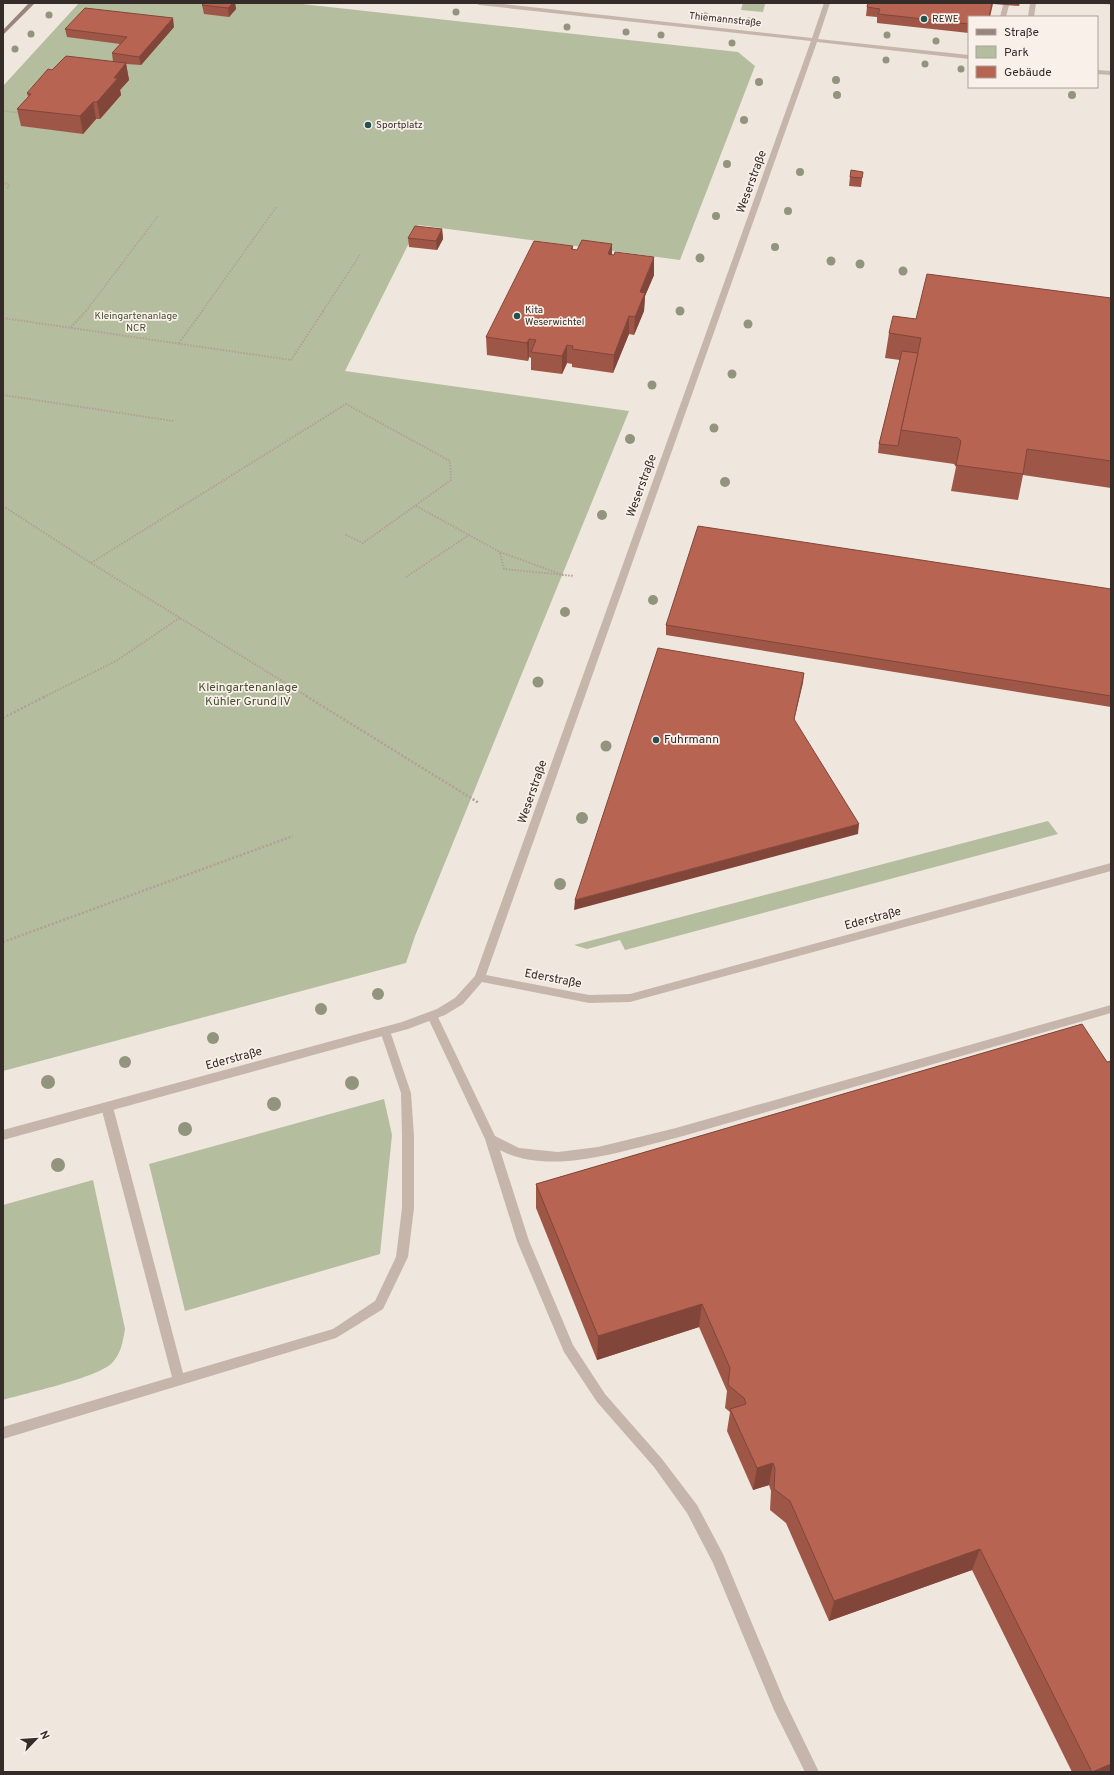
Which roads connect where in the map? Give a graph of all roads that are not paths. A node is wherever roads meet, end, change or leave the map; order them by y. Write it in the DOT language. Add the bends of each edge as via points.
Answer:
graph roads {
  1 [pos="32,3"];
  2 [pos="479,3"];
  3 [pos="827,3"];
  4 [pos="1033,3"];
  5 [pos="1006,5"];
  6 [pos="1004,16"];
  7 [pos="1031,16"];
  8 [pos="3,33"];
  9 [pos="814,40"];
  10 [pos="968,57"];
  11 [pos="1098,72"];
  12 [pos="1111,73"];
  13 [pos="1111,867"];
  14 [pos="480,978"];
  15 [pos="1111,1009"];
  16 [pos="432,1016"];
  17 [pos="385,1031"];
  18 [pos="107,1107"];
  19 [pos="3,1135"];
  20 [pos="491,1139"];
  21 [pos="179,1380"];
  22 [pos="3,1433"];
  23 [pos="812,1772"];
  1 -- 8 [label="main road"];
  2 -- 9 [label="street, Thiemannstraße"];
  3 -- 9 [label="street, Weserstraße"];
  4 -- 7 [label="street"];
  5 -- 6 [label="street"];
  9 -- 10 [label="street, Thiemannstraße"];
  9 -- 14 [label="street, Weserstraße"];
  11 -- 12 [label="street"];
  13 -- 14 [label="street, Ederstraße" via="630,998 589,999"];
  14 -- 16 [label="street, Ederstraße" via="459,1001"];
  15 -- 20 [label="street" via="615,1148 578,1155 546,1155 518,1152"];
  16 -- 17 [label="street, Ederstraße"];
  16 -- 20 [label="street"];
  17 -- 18 [label="street, Ederstraße"];
  17 -- 21 [label="street" via="406,1092 408,1208 402,1257 380,1305 336,1334"];
  18 -- 19 [label="street, Ederstraße"];
  18 -- 21 [label="street"];
  20 -- 23 [label="street" via="523,1241 568,1348 601,1398 658,1463 692,1509 718,1559 779,1704"];
  21 -- 22 [label="street"];
}
